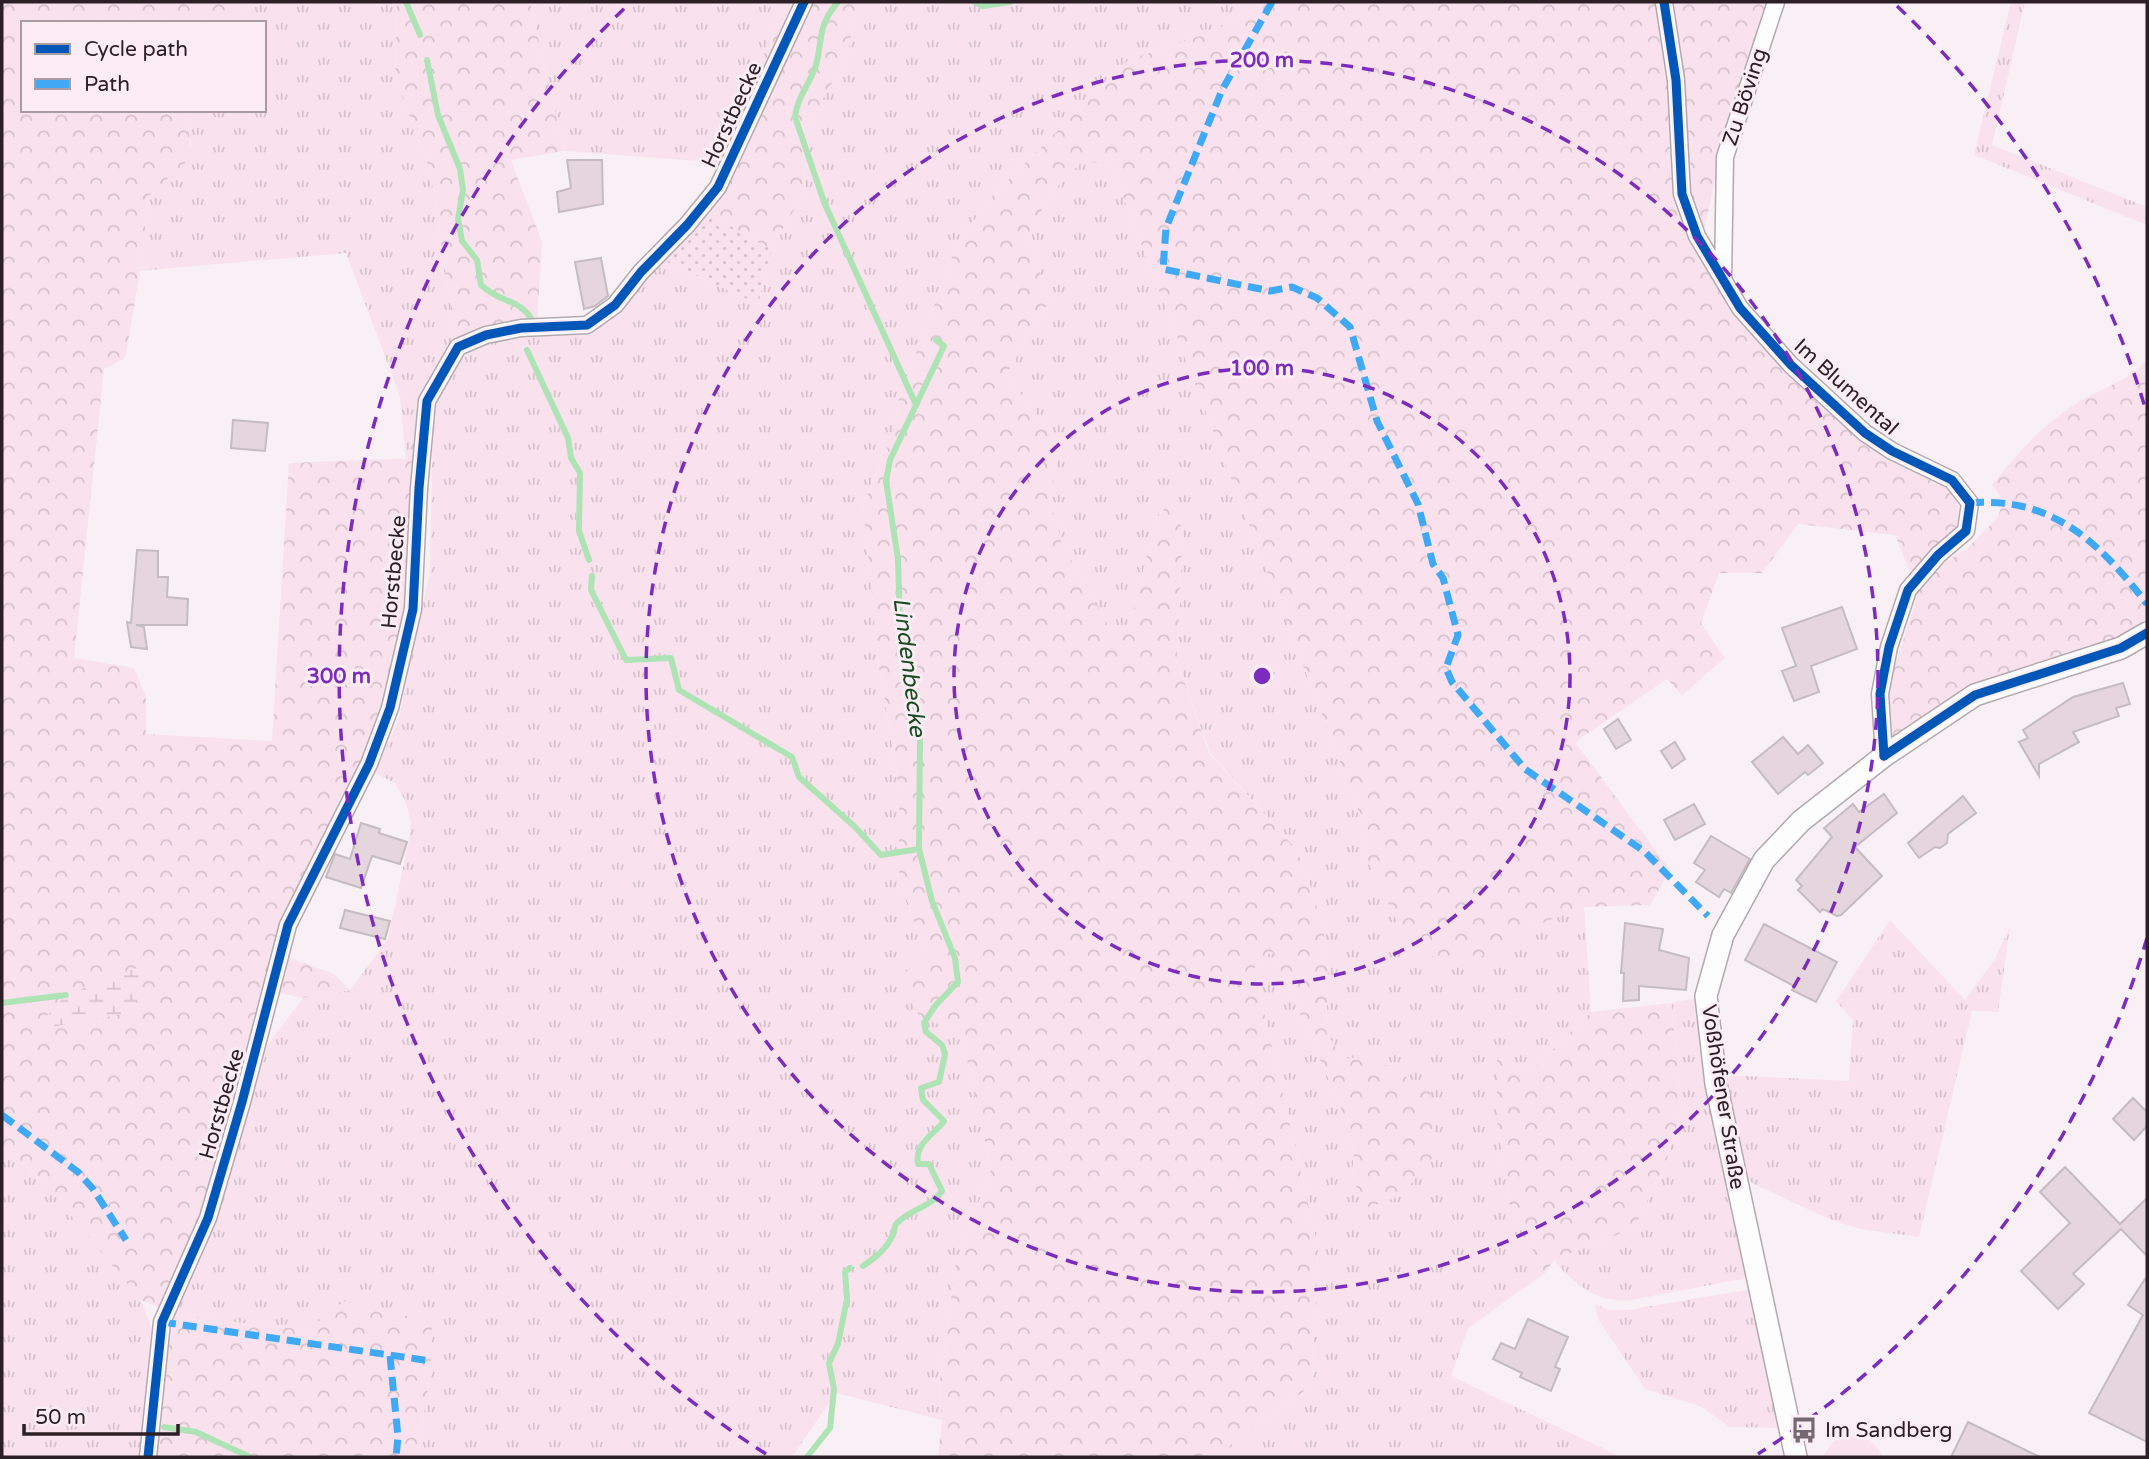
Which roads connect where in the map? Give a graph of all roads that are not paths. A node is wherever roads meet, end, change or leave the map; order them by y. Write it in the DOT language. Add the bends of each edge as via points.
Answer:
graph roads {
  1 [pos="804,2"];
  2 [pos="1664,2"];
  3 [pos="1776,2"];
  4 [pos="1723,279"];
  5 [pos="2147,634"];
  6 [pos="1884,756"];
  7 [pos="148,1457"];
  8 [pos="1796,1457"];
  1 -- 7 [label="street, Horstbecke" via="718,187 615,305 587,325 521,328 458,347 427,401 413,609 390,708 369,764 288,925 208,1218 162,1322"];
  2 -- 4 [label="street, Im Blumental" via="1676,80 1682,194 1697,236"];
  3 -- 4 [label="street, Zu Böving" via="1725,157"];
  4 -- 6 [label="street, Im Blumental" via="1741,308 1826,399 1874,439 1952,481 1970,503 1966,531 1908,590 1889,646 1880,694"];
  5 -- 6 [label="street, Voßhöfener Straße" via="2122,648 1975,695"];
  6 -- 8 [label="street, Voßhöfener Straße" via="1801,821 1764,860 1723,935 1706,996 1716,1084 1737,1192"];
}
